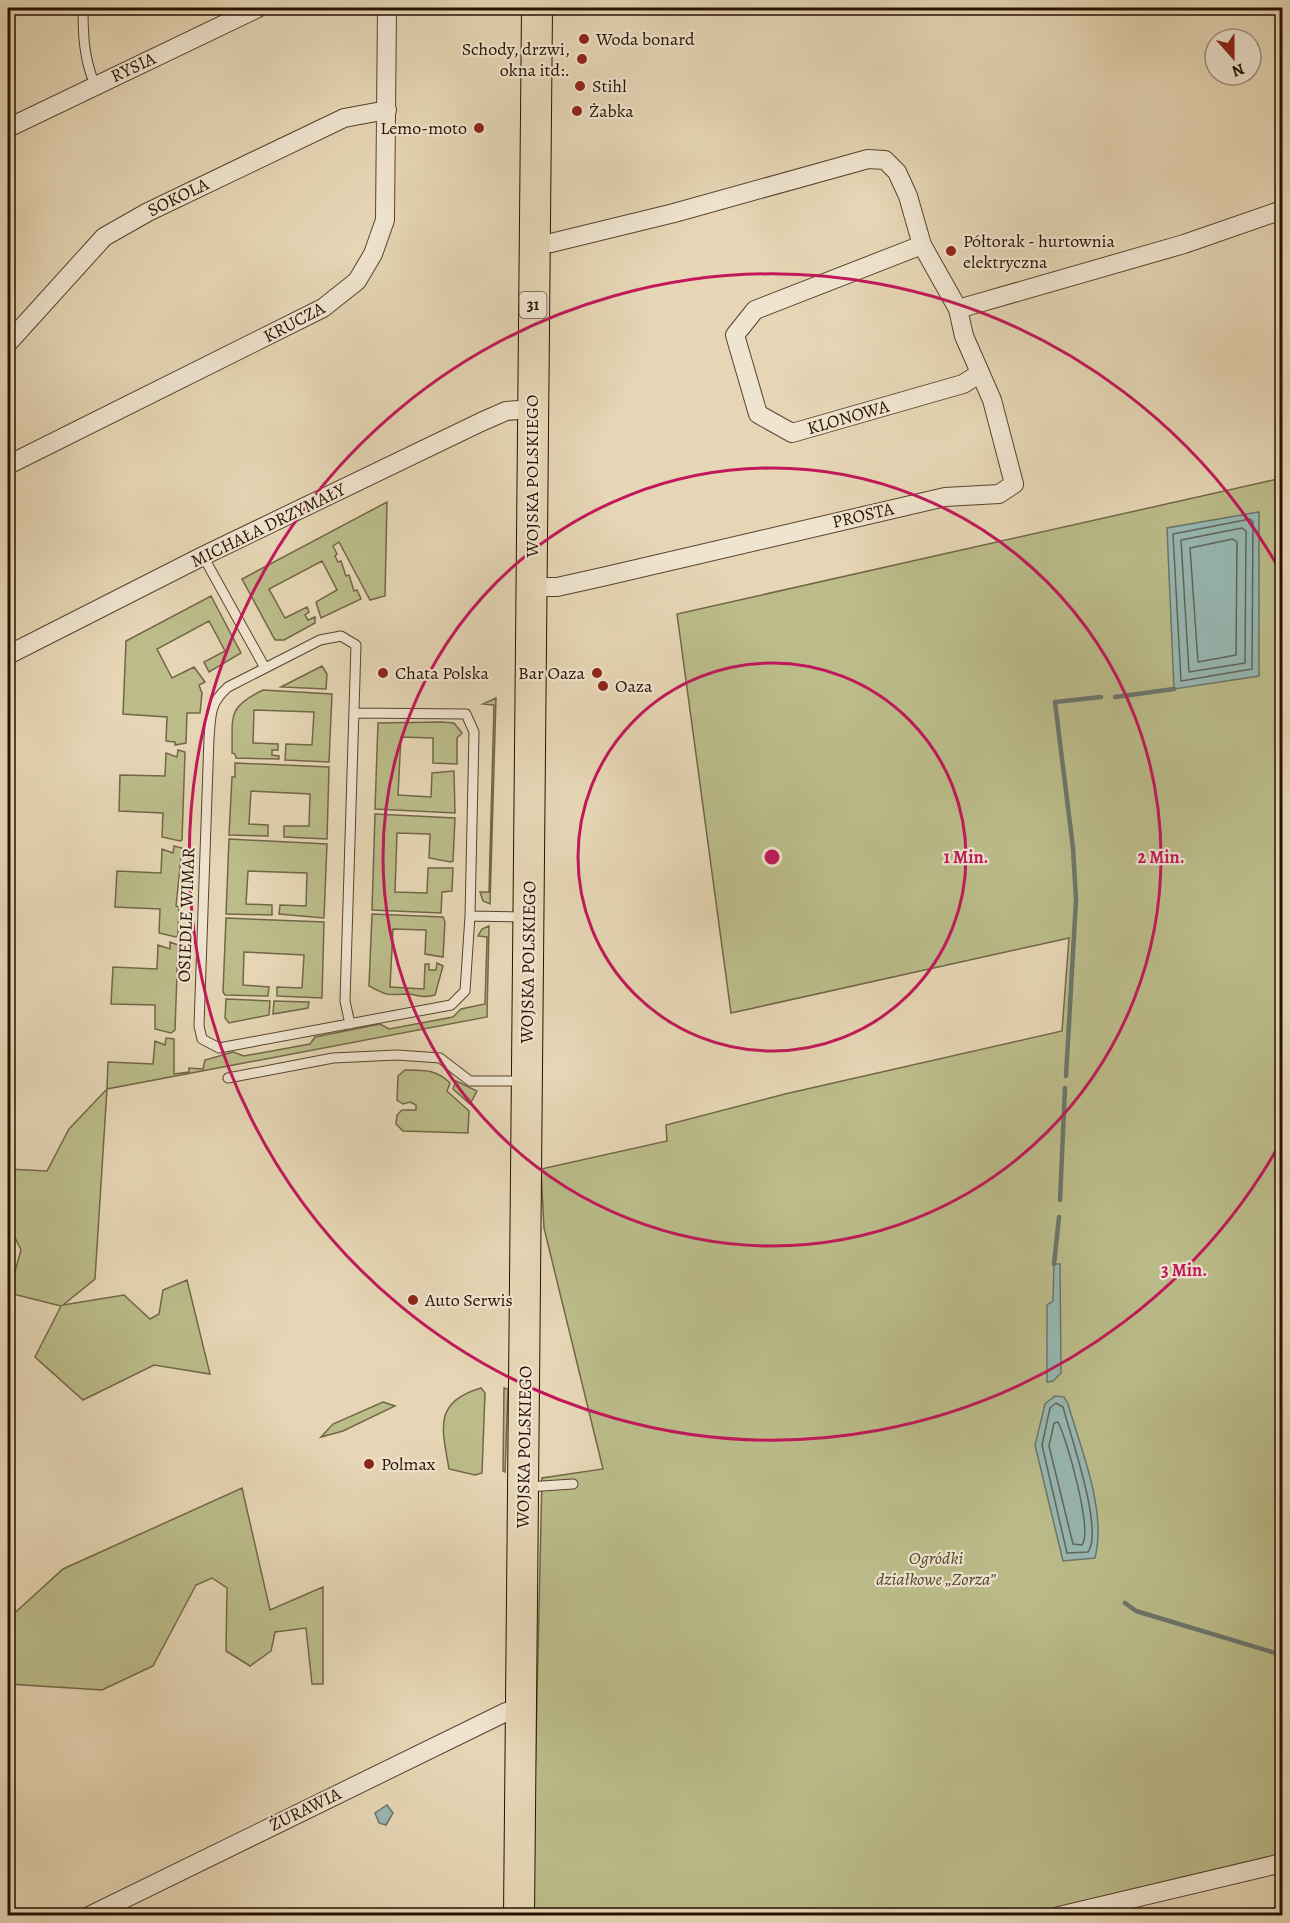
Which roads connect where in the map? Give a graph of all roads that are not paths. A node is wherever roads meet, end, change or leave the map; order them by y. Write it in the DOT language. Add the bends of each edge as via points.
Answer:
graph roads {
  1 [pos="83,8"];
  2 [pos="258,8"];
  3 [pos="387,8"];
  4 [pos="537,8"];
  5 [pos="95,85"];
  6 [pos="387,110"];
  7 [pos="8,128"];
  8 [pos="1282,210"];
  9 [pos="534,243"];
  10 [pos="922,245"];
  11 [pos="958,309"];
  12 [pos="8,343"];
  13 [pos="979,374"];
  14 [pos="532,409"];
  15 [pos="8,465"];
  16 [pos="203,556"];
  17 [pos="531,587"];
  18 [pos="8,655"];
  19 [pos="265,668"];
  20 [pos="355,713"];
  21 [pos="470,916"];
  22 [pos="529,916"];
  23 [pos="350,1024"];
  24 [pos="228,1078"];
  25 [pos="527,1082"];
  26 [pos="573,1484"];
  27 [pos="523,1487"];
  28 [pos="522,1708"];
  29 [pos="1282,1863"];
  30 [pos="89,1916"];
  31 [pos="519,1916"];
  32 [pos="1059,1916"];
  1 -- 5 [label="lane" via="83,44"];
  2 -- 5 [label="street, RYSIA"];
  3 -- 6 [label="street, KRUCZA"];
  4 -- 9 [label="main road, WOJSKA POLSKIEGO / 31"];
  5 -- 7 [label="street, RYSIA"];
  6 -- 12 [label="street, SOKOLA" via="344,118 104,237"];
  6 -- 15 [label="street, KRUCZA" via="386,220 357,281 323,308"];
  8 -- 11 [label="street" via="1185,244"];
  9 -- 10 [label="street" via="552,243 674,213 868,159 885,160 897,172"];
  9 -- 14 [label="main road, WOJSKA POLSKIEGO / 31"];
  10 -- 11 [label="street"];
  10 -- 13 [label="street, KLONOWA" via="755,310 735,335 758,414 792,433 963,384"];
  11 -- 13 [label="street, PROSTA"];
  13 -- 17 [label="street, PROSTA" via="992,400 1014,484 999,494 945,497 557,587"];
  14 -- 16 [label="street, MICHAŁA DRZYMAŁY" via="497,414"];
  14 -- 17 [label="main road, WOJSKA POLSKIEGO / 31"];
  16 -- 18 [label="street, MICHAŁA DRZYMAŁY"];
  16 -- 19 [label="lane"];
  17 -- 22 [label="main road, WOJSKA POLSKIEGO / 31"];
  19 -- 20 [label="lane, OSIEDLE WIMAR" via="320,640 341,636 356,645"];
  19 -- 23 [label="lane, OSIEDLE WIMAR" via="228,687 215,698 211,712 200,977 202,1039 219,1048"];
  20 -- 21 [label="lane, OSIEDLE WIMAR" via="466,714 474,732"];
  20 -- 23 [label="lane, OSIEDLE WIMAR" via="345,1001"];
  21 -- 22 [label="lane"];
  21 -- 23 [label="lane, OSIEDLE WIMAR" via="465,992 451,1005"];
  22 -- 25 [label="main road, WOJSKA POLSKIEGO / 31"];
  24 -- 25 [label="lane" via="333,1058 398,1056 440,1058 470,1081"];
  25 -- 27 [label="main road, WOJSKA POLSKIEGO / 31"];
  26 -- 27 [label="lane"];
  27 -- 28 [label="main road, WOJSKA POLSKIEGO / 31"];
  28 -- 30 [label="street, ŻURAWIA" via="506,1712"];
  28 -- 31 [label="main road, WOJSKA POLSKIEGO / 31"];
  29 -- 32 [label="street"];
}
